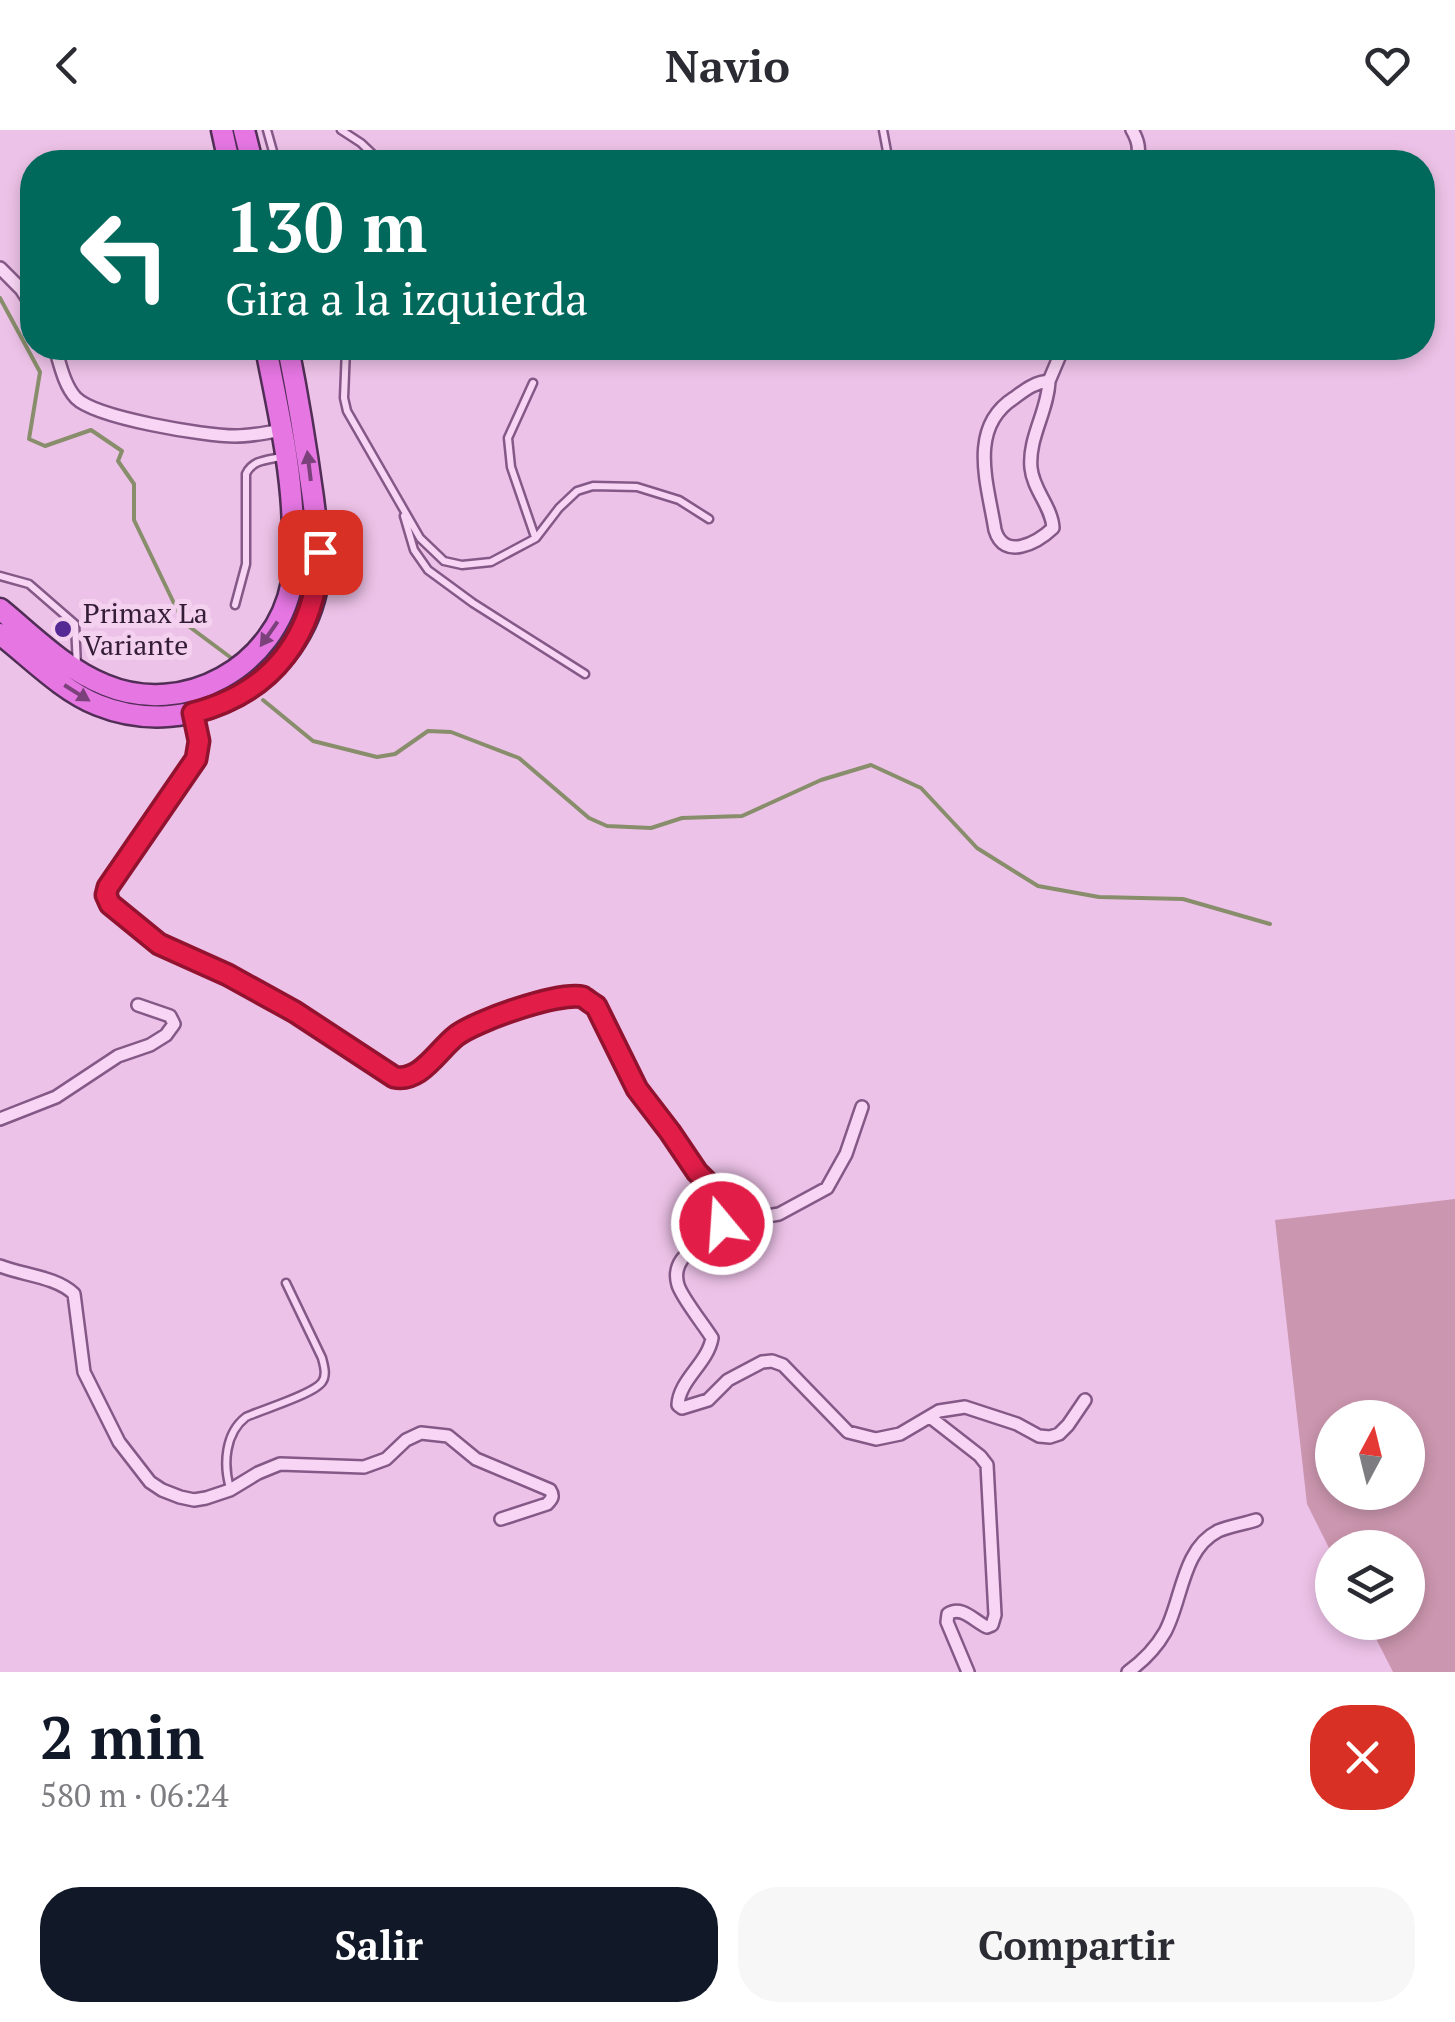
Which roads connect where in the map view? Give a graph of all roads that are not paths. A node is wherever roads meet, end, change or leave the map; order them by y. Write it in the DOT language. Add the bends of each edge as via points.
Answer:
graph roads {
  1 [pos="341,130"];
  2 [pos="369,150"];
  3 [pos="0,268"];
  4 [pos="20,288"];
  5 [pos="59,360"];
  6 [pos="268,360"];
  7 [pos="296,360"];
  8 [pos="346,360"];
  9 [pos="1058,360"];
  10 [pos="1049,381"];
  11 [pos="532,383"];
  12 [pos="282,430"];
  13 [pos="287,456"];
  14 [pos="400,500"];
  15 [pos="709,519"];
  16 [pos="536,538"];
  17 [pos="0,576"];
  18 [pos="236,604"];
  19 [pos="0,609"];
  20 [pos="0,634"];
  21 [pos="78,672"];
  22 [pos="585,674"];
  23 [pos="193,713"];
  24 [pos="138,1005"];
  25 [pos="862,1106"];
  26 [pos="0,1119"];
  27 [pos="730,1215"];
  28 [pos="0,1266"];
  29 [pos="286,1283"];
  30 [pos="1085,1400"];
  31 [pos="930,1416"];
  32 [pos="230,1490"];
  33 [pos="500,1519"];
  34 [pos="1256,1520"];
  35 [pos="968,1672"];
  36 [pos="1128,1672"];
  1 -- 2 [label="lane"];
  3 -- 4 [label="street"];
  5 -- 12 [label="street" via="76,398 117,416 208,434"];
  6 -- 12 [label="highway"];
  23 -- 7 [label="highway, one-way" via="238,696 272,671 304,627 315,595 320,552"];
  8 -- 14 [label="lane" via="347,412"];
  9 -- 10 [label="street"];
  10 -- 10 [label="street" via="1006,402 984,438 998,538 1010,547 1052,528 1031,468"];
  11 -- 16 [label="lane" via="508,438 511,468"];
  12 -- 13 [label="highway"];
  13 -- 18 [label="lane" via="257,462 246,474 246,564"];
  13 -- 21 [label="highway, one-way" via="294,562 287,602 268,638 240,667 186,693 146,696"];
  14 -- 16 [label="lane" via="420,538 444,561 491,562"];
  14 -- 22 [label="lane" via="414,550 428,570"];
  15 -- 16 [label="lane" via="680,500 637,487 593,486 559,508"];
  17 -- 21 [label="lane" via="29,584 74,624"];
  19 -- 21 [label="highway"];
  20 -- 23 [label="highway, one-way" via="92,703 148,716"];
  23 -- 27 [label="street" via="196,759 108,887 110,904 159,944 228,975 404,1079 458,1034 497,1014 583,998 596,1006 637,1089 729,1204"];
  24 -- 26 [label="street" via="170,1016 174,1024 166,1035 118,1056 56,1097"];
  25 -- 27 [label="street" via="827,1188 780,1214"];
  27 -- 31 [label="street" via="677,1270 678,1285 712,1338 678,1405 708,1400 728,1380 772,1361 848,1432 876,1439"];
  28 -- 32 [label="street" via="74,1294 84,1372 119,1442 150,1482 194,1500"];
  29 -- 32 [label="lane" via="322,1358 324,1379 246,1417 232,1431"];
  30 -- 31 [label="street" via="1050,1437 966,1407"];
  31 -- 35 [label="street" via="987,1465 995,1615 987,1627 954,1610 947,1622"];
  32 -- 33 [label="street" via="280,1464 364,1467 421,1432 448,1436 476,1460 553,1494 547,1504"];
  34 -- 36 [label="street" via="1202,1544 1165,1632"];
}
